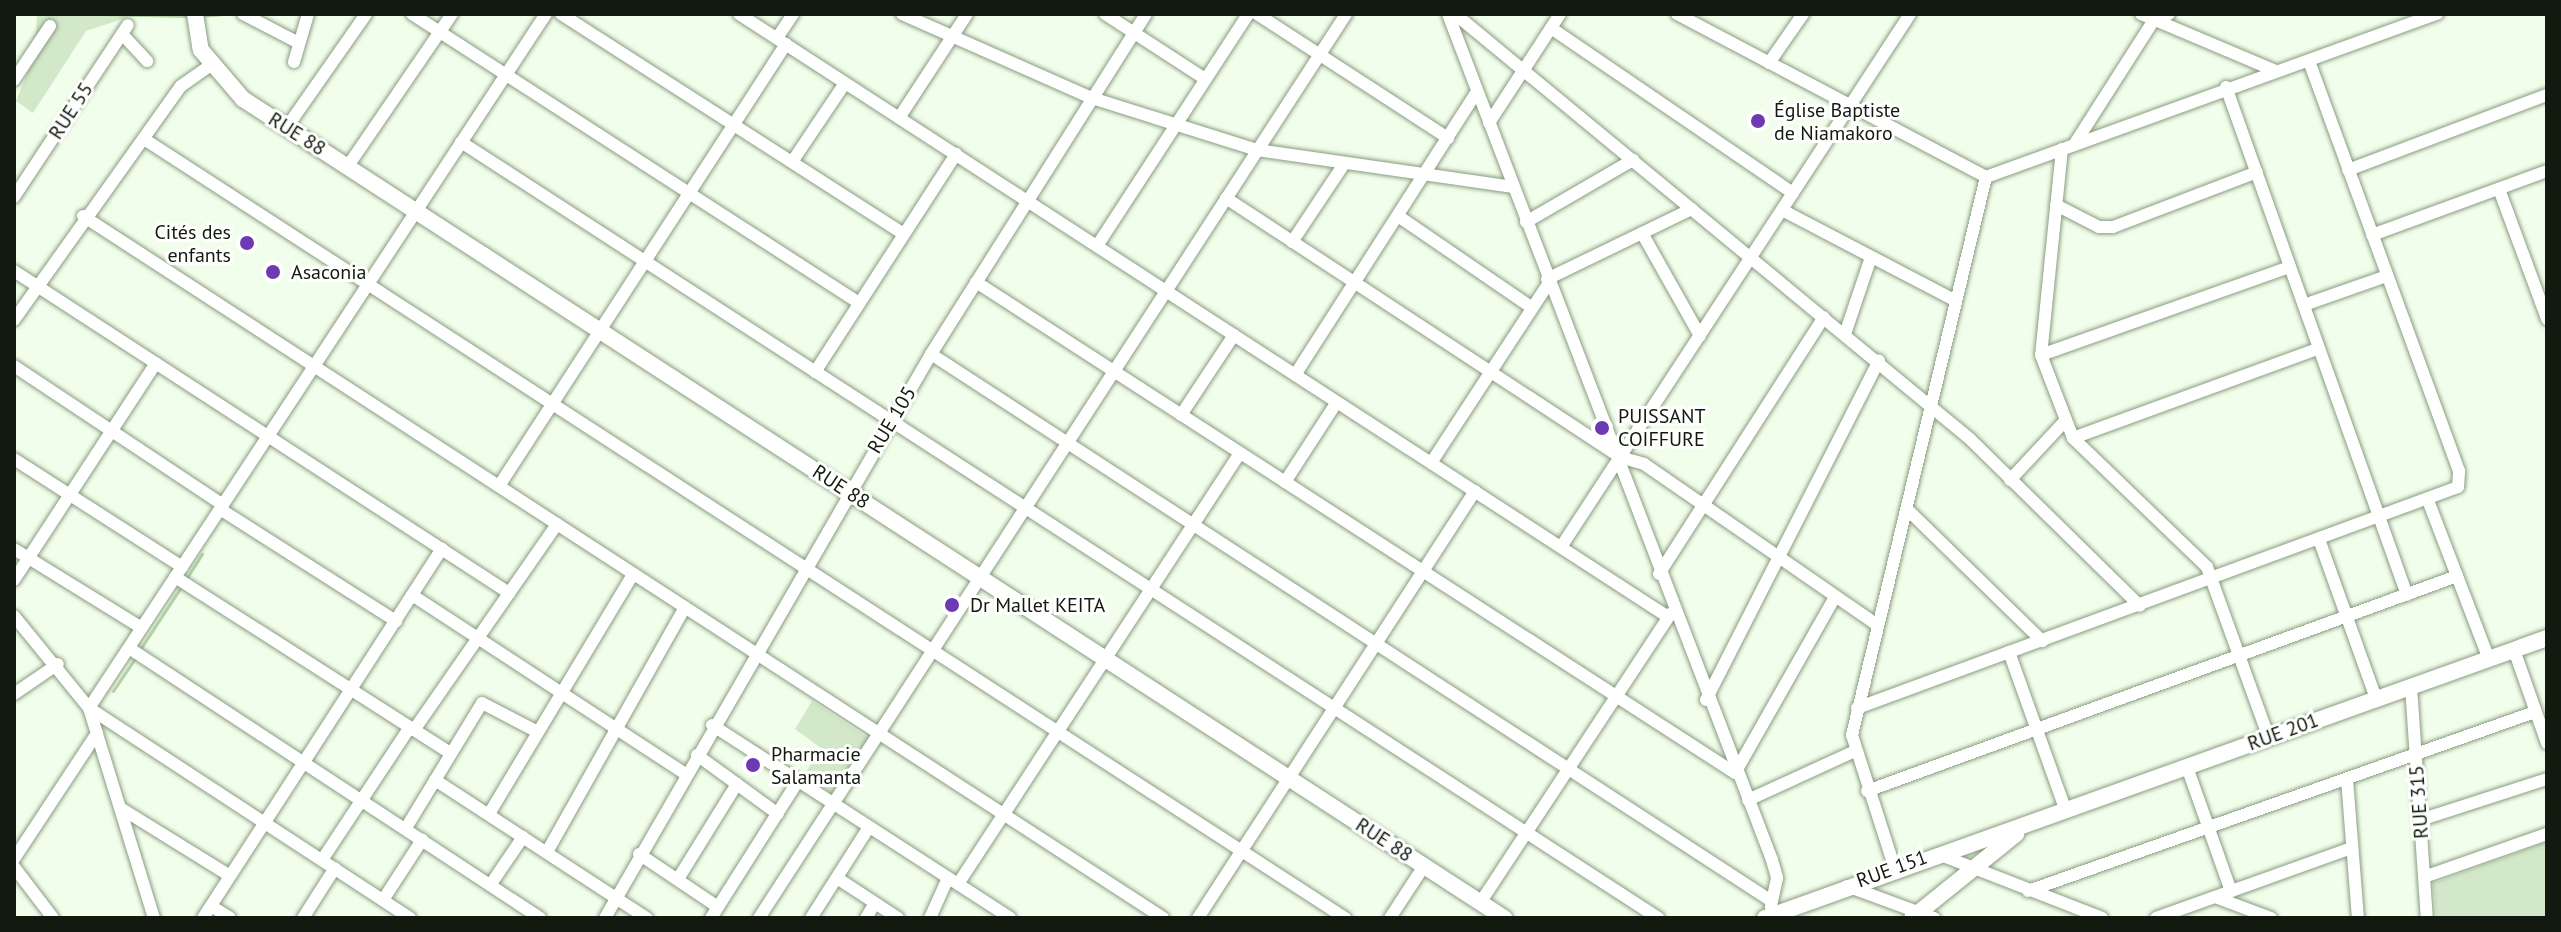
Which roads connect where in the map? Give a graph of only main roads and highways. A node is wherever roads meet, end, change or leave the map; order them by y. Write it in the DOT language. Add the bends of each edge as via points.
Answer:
graph roads {
  1 [pos="195,14"];
  2 [pos="2547,638"];
  3 [pos="2021,830"];
  4 [pos="1769,911"];
  5 [pos="1921,916"];
  6 [pos="1504,918"];
  1 -- 6 [label="main road, RUE 88" via="197,37 210,66 287,127"];
  2 -- 3 [label="main road, RUE 201"];
  3 -- 4 [label="main road, RUE 151" via="1936,853"];
  3 -- 5 [label="main road"];
}
